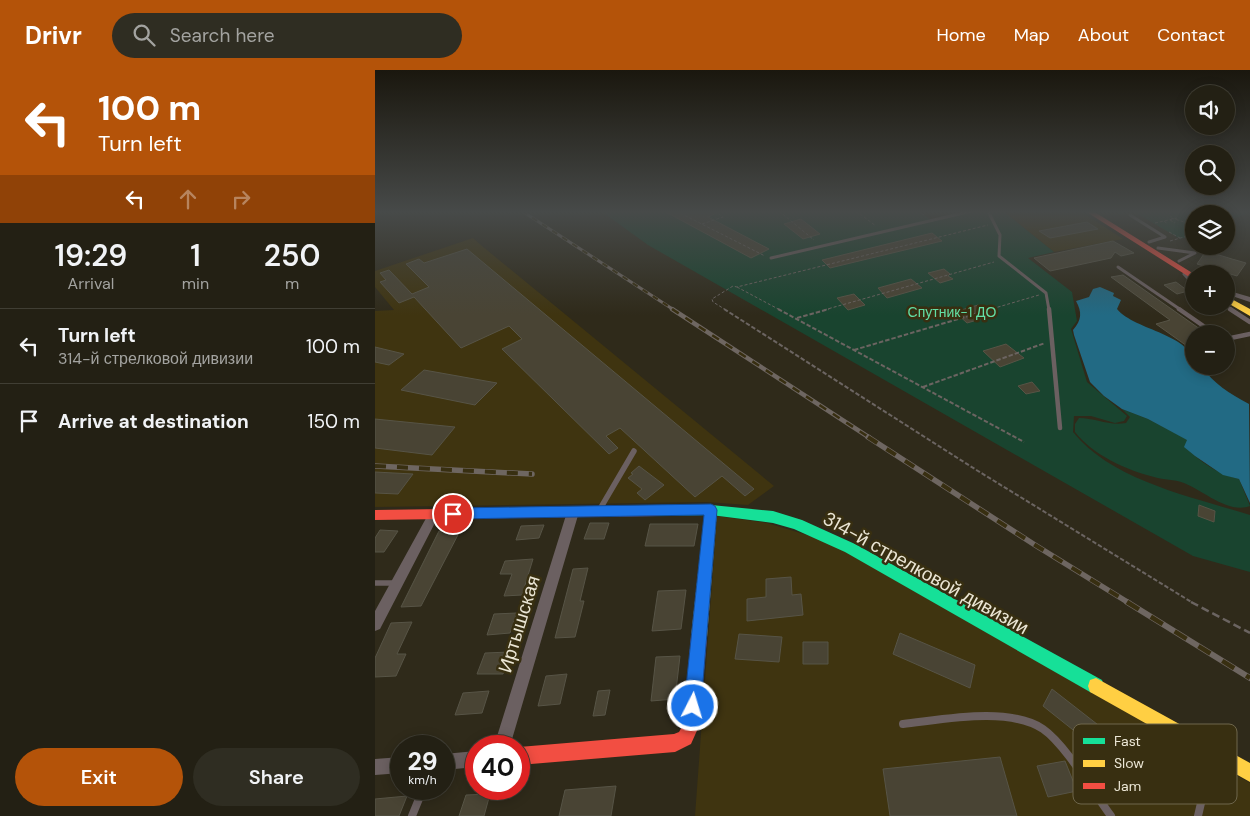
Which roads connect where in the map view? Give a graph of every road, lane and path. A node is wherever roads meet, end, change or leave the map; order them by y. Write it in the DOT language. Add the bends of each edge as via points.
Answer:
graph roads {
  1 [pos="746,246"];
  2 [pos="827,246"];
  3 [pos="904,246"];
  4 [pos="999,246"];
  5 [pos="1160,246"];
  6 [pos="822,247"];
  7 [pos="1157,247"];
  8 [pos="771,258"];
  9 [pos="1001,260"];
  10 [pos="1179,261"];
  11 [pos="1185,265"];
  12 [pos="1118,267"];
  13 [pos="1185,270"];
  14 [pos="1185,276"];
  15 [pos="737,287"];
  16 [pos="1046,293"];
  17 [pos="1235,295"];
  18 [pos="1235,297"];
  19 [pos="1235,300"];
  20 [pos="1250,300"];
  21 [pos="1250,305"];
  22 [pos="1235,312"];
  23 [pos="1250,313"];
  24 [pos="796,319"];
  25 [pos="1250,322"];
  26 [pos="1202,325"];
  27 [pos="1250,334"];
  28 [pos="1235,337"];
  29 [pos="1052,340"];
  30 [pos="854,350"];
  31 [pos="923,387"];
  32 [pos="1060,428"];
  33 [pos="1024,442"];
  34 [pos="634,451"];
  35 [pos="711,510"];
  36 [pos="599,511"];
  37 [pos="573,512"];
  38 [pos="434,514"];
  39 [pos="375,515"];
  40 [pos="375,583"];
  41 [pos="396,583"];
  42 [pos="375,624"];
  43 [pos="1250,633"];
  44 [pos="903,724"];
  45 [pos="1161,724"];
  46 [pos="504,735"];
  47 [pos="530,755"];
  48 [pos="1073,764"];
  49 [pos="390,766"];
  50 [pos="1237,766"];
  51 [pos="375,767"];
  52 [pos="1250,773"];
  53 [pos="419,800"];
  54 [pos="1102,804"];
  55 [pos="412,816"];
  56 [pos="1111,816"];
  1 -- 8 [label="path"];
  2 -- 6 [label="lane"];
  3 -- 15 [label="path"];
  4 -- 9 [label="lane"];
  5 -- 7 [label="path"];
  6 -- 8 [label="lane"];
  7 -- 10 [label="main road"];
  7 -- 10 [label="lane" via="1171,252 1195,253"];
  7 -- 13 [label="main road"];
  7 -- 14 [label="lane"];
  9 -- 16 [label="lane"];
  9 -- 24 [label="path"];
  10 -- 11 [label="main road"];
  12 -- 26 [label="lane"];
  15 -- 24 [label="path"];
  15 -- 43 [label="path" via="716,295 713,302 978,471 1205,610"];
  16 -- 29 [label="lane"];
  16 -- 30 [label="path"];
  17 -- 20 [label="street"];
  18 -- 21 [label="main road"];
  19 -- 23 [label="main road"];
  22 -- 25 [label="lane"];
  24 -- 30 [label="path"];
  27 -- 28 [label="lane"];
  29 -- 31 [label="path"];
  29 -- 32 [label="lane"];
  30 -- 31 [label="path"];
  31 -- 33 [label="path"];
  34 -- 36 [label="lane"];
  35 -- 36 [label="main road, 314-й стрелковой дивизии"];
  35 -- 45 [label="main road, 314-й стрелковой дивизии" via="773,517 820,533"];
  35 -- 47 [label="main road" via="691,726 685,738 675,743"];
  36 -- 37 [label="main road, 314-й стрелковой дивизии"];
  37 -- 38 [label="main road, 314-й стрелковой дивизии"];
  37 -- 46 [label="street, Иртышская"];
  38 -- 39 [label="main road, 314-й стрелковой дивизии"];
  38 -- 41 [label="street"];
  40 -- 41 [label="lane"];
  41 -- 42 [label="street"];
  44 -- 48 [label="lane" via="1001,716 1034,724 1046,731"];
  49 -- 51 [label="street"];
  50 -- 52 [label="main road, 314-й стрелковой дивизии"];
  53 -- 55 [label="lane"];
  54 -- 56 [label="lane"];
}
